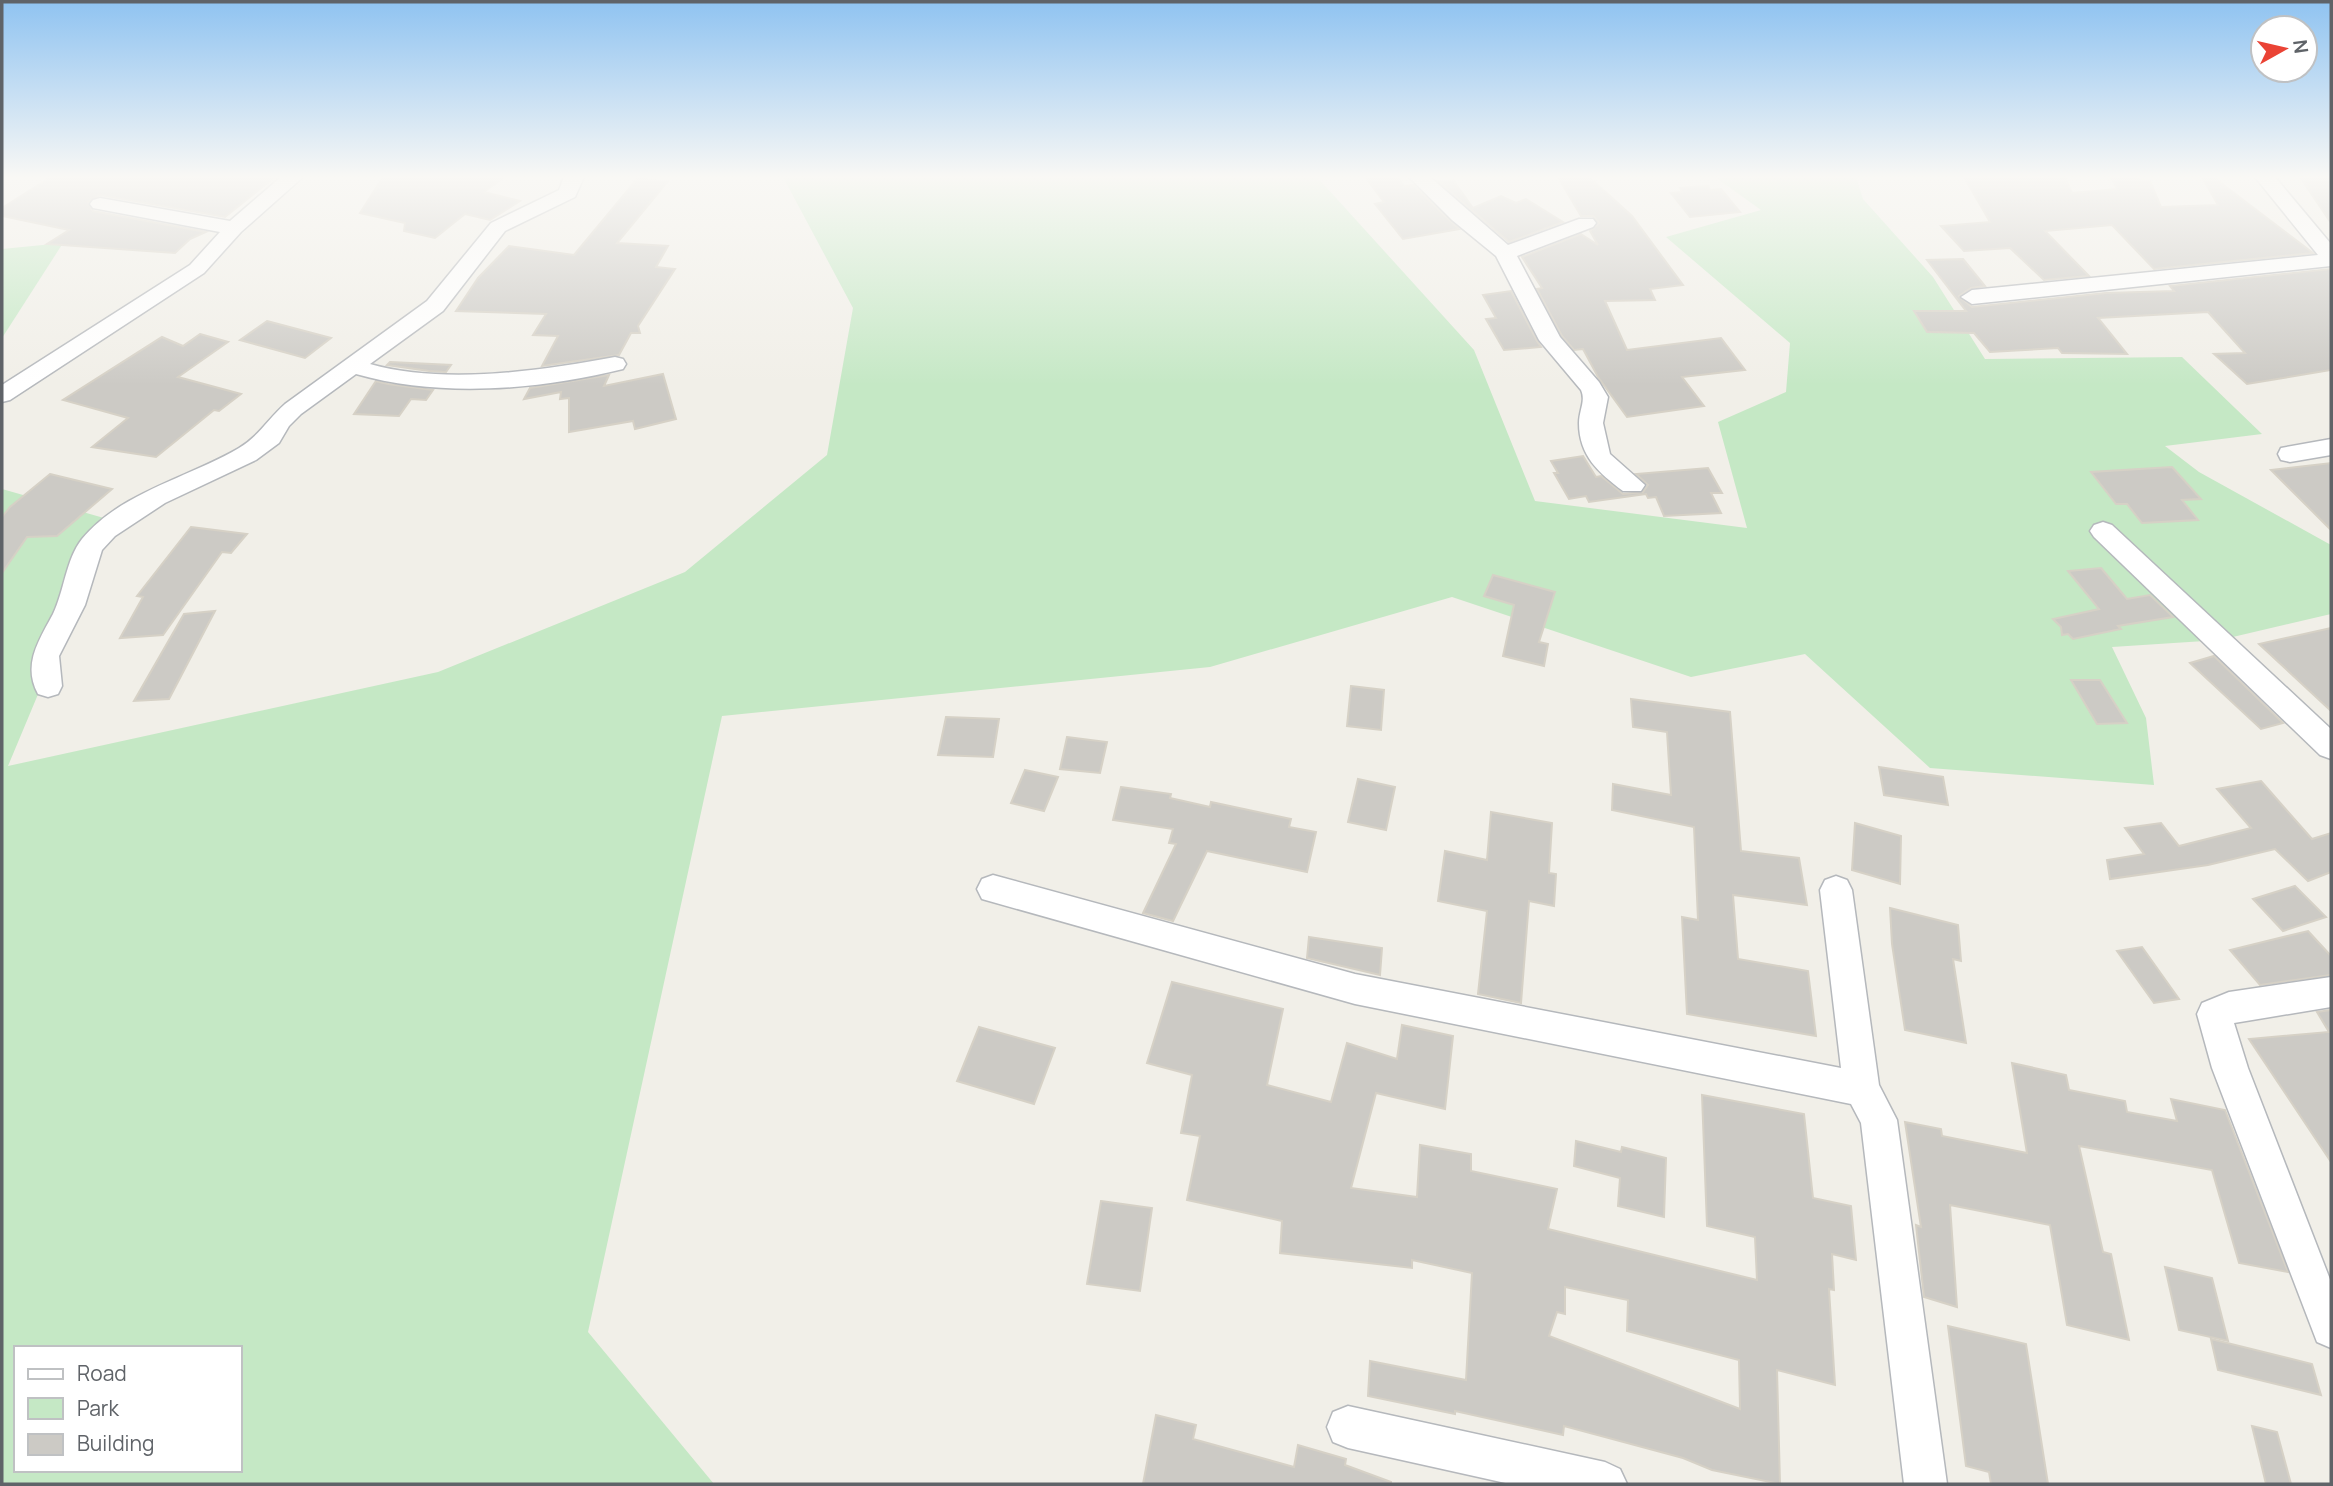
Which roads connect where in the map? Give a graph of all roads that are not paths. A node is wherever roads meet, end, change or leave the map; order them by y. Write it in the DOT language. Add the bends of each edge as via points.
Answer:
graph roads {
  1 [pos="216,246"];
  2 [pos="483,246"];
  3 [pos="1497,246"];
  4 [pos="1523,246"];
  5 [pos="1505,253"];
  6 [pos="2331,258"];
  7 [pos="1972,297"];
  8 [pos="615,364"];
  9 [pos="354,366"];
  10 [pos="2,395"];
  11 [pos="2331,447"];
  12 [pos="2290,454"];
  13 [pos="1632,485"];
  14 [pos="2102,531"];
  15 [pos="48,686"];
  16 [pos="2331,747"];
  17 [pos="993,889"];
  18 [pos="1836,890"];
  19 [pos="2331,992"];
  20 [pos="1862,1089"];
  21 [pos="2331,1328"];
  22 [pos="1348,1427"];
  23 [pos="1605,1484"];
  24 [pos="1927,1484"];
  1 -- 10 [label="street" via="189,274"];
  2 -- 9 [label="street" via="435,306"];
  3 -- 5 [label="street"];
  4 -- 5 [label="street"];
  5 -- 13 [label="street" via="1550,340 1596,397 1591,423 1598,456"];
  6 -- 7 [label="street"];
  8 -- 9 [label="street" via="539,379 473,381 375,374"];
  9 -- 15 [label="street" via="293,409 270,438 247,454 156,497 106,530 90,547 71,605 45,656"];
  11 -- 12 [label="street"];
  14 -- 16 [label="street"];
  17 -- 20 [label="street" via="1355,989"];
  18 -- 20 [label="street"];
  19 -- 21 [label="street" via="2214,1014 2222,1050"];
  20 -- 24 [label="street" via="1879,1120"];
  22 -- 23 [label="street"];
}
